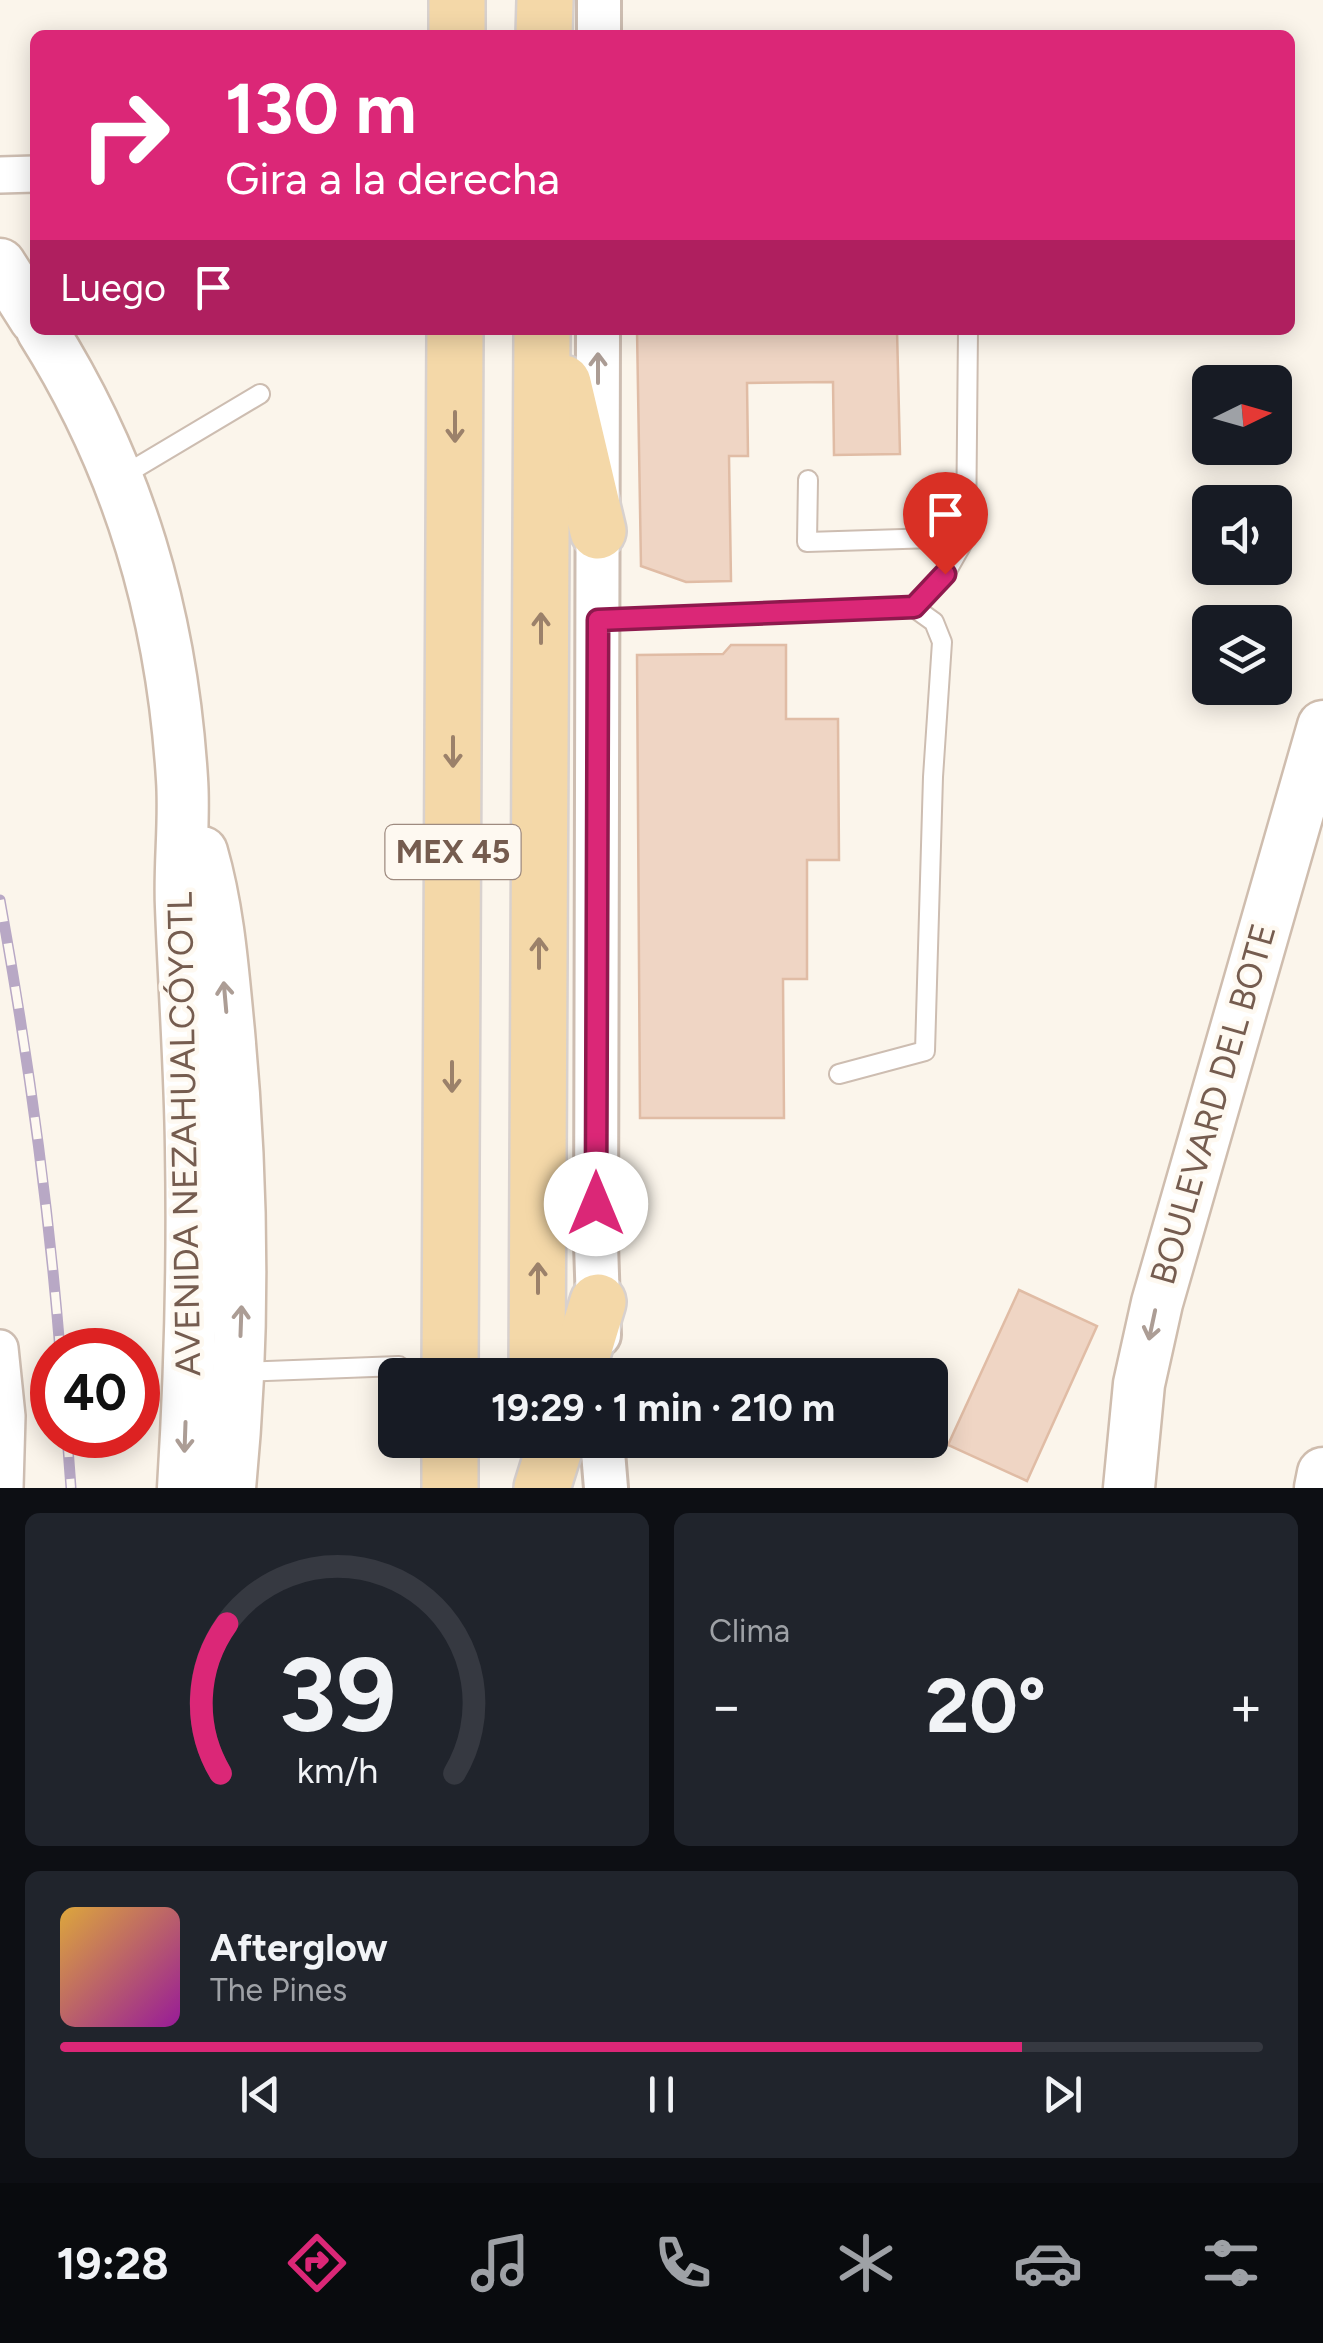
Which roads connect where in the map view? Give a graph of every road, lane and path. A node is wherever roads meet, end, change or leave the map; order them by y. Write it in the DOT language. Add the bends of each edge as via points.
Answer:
graph roads {
  1 [pos="457,0"];
  2 [pos="545,0"];
  3 [pos="599,0"];
  4 [pos="457,30"];
  5 [pos="544,30"];
  6 [pos="599,30"];
  7 [pos="30,174"];
  8 [pos="0,175"];
  9 [pos="0,264"];
  10 [pos="30,311"];
  11 [pos="45,335"];
  12 [pos="456,335"];
  13 [pos="542,335"];
  14 [pos="552,335"];
  15 [pos="598,335"];
  16 [pos="968,335"];
  17 [pos="260,394"];
  18 [pos="118,478"];
  19 [pos="808,480"];
  20 [pos="598,531"];
  21 [pos="966,537"];
  22 [pos="914,607"];
  23 [pos="598,620"];
  24 [pos="1323,726"];
  25 [pos="1323,760"];
  26 [pos="182,780"];
  27 [pos="1299,806"];
  28 [pos="838,1074"];
  29 [pos="598,1302"];
  30 [pos="0,1348"];
  31 [pos="424,1358"];
  32 [pos="538,1358"];
  33 [pos="581,1358"];
  34 [pos="600,1358"];
  35 [pos="378,1371"];
  36 [pos="239,1372"];
  37 [pos="4,1412"];
  38 [pos="450,1458"];
  39 [pos="538,1458"];
  40 [pos="551,1458"];
  41 [pos="604,1458"];
  42 [pos="1323,1474"];
  43 [pos="1126,1476"];
  44 [pos="5,1488"];
  45 [pos="183,1488"];
  46 [pos="230,1488"];
  47 [pos="450,1488"];
  48 [pos="540,1488"];
  49 [pos="606,1488"];
  50 [pos="1320,1488"];
  1 -- 4 [label="main road"];
  2 -- 5 [label="main road"];
  3 -- 6 [label="street"];
  7 -- 8 [label="street"];
  9 -- 10 [label="main road"];
  11 -- 18 [label="main road, AVENIDA NEZAHUALCÓYOTL"];
  12 -- 31 [label="main road, MEX 45, one-way"];
  32 -- 13 [label="main road, MEX 45, one-way"];
  14 -- 20 [label="main road"];
  20 -- 15 [label="street, one-way"];
  16 -- 21 [label="lane"];
  17 -- 18 [label="lane"];
  18 -- 26 [label="main road, AVENIDA NEZAHUALCÓYOTL" via="148,567"];
  19 -- 21 [label="lane" via="807,542"];
  20 -- 23 [label="street"];
  21 -- 22 [label="lane" via="945,574"];
  22 -- 23 [label="lane"];
  22 -- 28 [label="lane" via="934,622 942,642 925,1051"];
  23 -- 29 [label="street"];
  24 -- 27 [label="main road, BOULEVARD DEL BOTE"];
  25 -- 27 [label="main road"];
  36 -- 26 [label="main road, AVENIDA NEZAHUALCÓYOTL, one-way" via="239,1159 221,946 213,888"];
  26 -- 45 [label="main road, AVENIDA NEZAHUALCÓYOTL, one-way" via="192,1275"];
  27 -- 43 [label="main road, BOULEVARD DEL BOTE, one-way" via="1157,1302"];
  29 -- 33 [label="main road"];
  29 -- 34 [label="street"];
  30 -- 37 [label="street"];
  35 -- 36 [label="lane"];
  36 -- 46 [label="main road, AVENIDA NEZAHUALCÓYOTL"];
  37 -- 44 [label="street"];
  38 -- 47 [label="main road"];
  39 -- 48 [label="main road"];
  40 -- 48 [label="main road"];
  41 -- 49 [label="street"];
  42 -- 50 [label="main road"];
}
